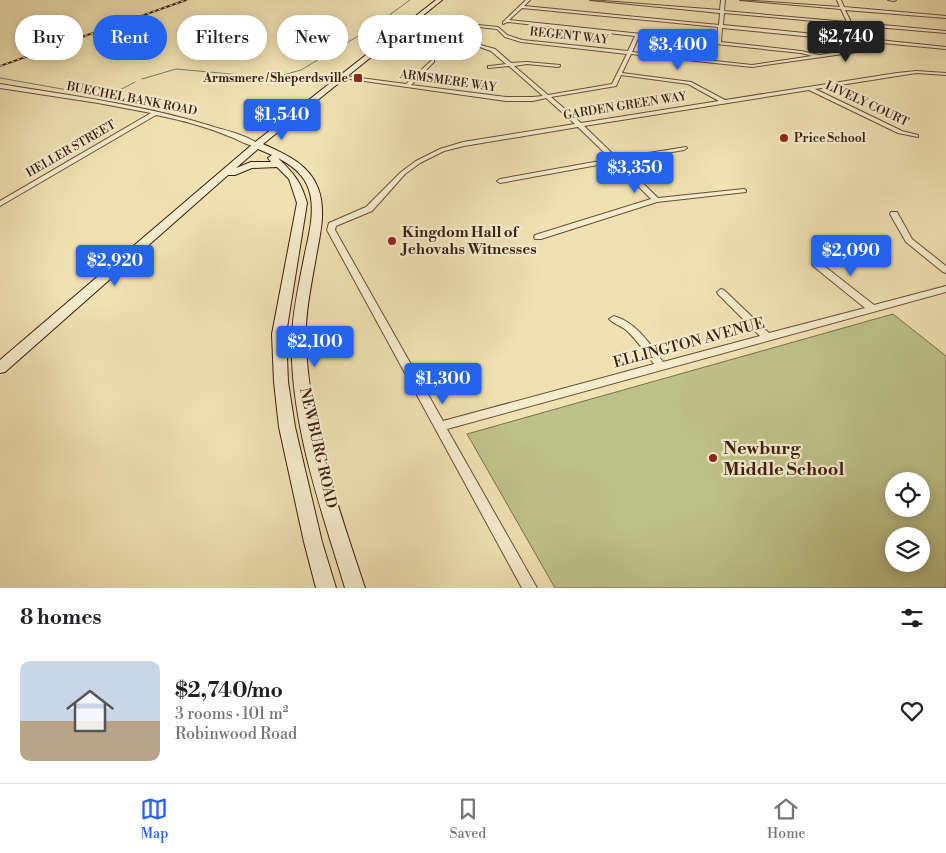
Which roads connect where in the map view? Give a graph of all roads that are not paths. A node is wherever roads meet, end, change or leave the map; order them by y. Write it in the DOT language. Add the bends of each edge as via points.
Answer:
graph roads {
  1 [pos="439,0"];
  2 [pos="528,0"];
  3 [pos="592,0"];
  4 [pos="723,0"];
  5 [pos="742,0"];
  6 [pos="839,0"];
  7 [pos="890,0"];
  8 [pos="894,0"];
  9 [pos="520,7"];
  10 [pos="843,8"];
  11 [pos="722,12"];
  12 [pos="422,15"];
  13 [pos="946,17"];
  14 [pos="506,21"];
  15 [pos="850,23"];
  16 [pos="482,26"];
  17 [pos="720,26"];
  18 [pos="498,28"];
  19 [pos="946,32"];
  20 [pos="638,35"];
  21 [pos="858,40"];
  22 [pos="719,43"];
  23 [pos="482,47"];
  24 [pos="946,48"];
  25 [pos="630,53"];
  26 [pos="821,57"];
  27 [pos="367,60"];
  28 [pos="432,61"];
  29 [pos="511,65"];
  30 [pos="558,66"];
  31 [pos="490,67"];
  32 [pos="621,74"];
  33 [pos="946,74"];
  34 [pos="346,77"];
  35 [pos="408,85"];
  36 [pos="0,86"];
  37 [pos="810,88"];
  38 [pos="548,97"];
  39 [pos="724,102"];
  40 [pos="154,114"];
  41 [pos="579,125"];
  42 [pos="916,136"];
  43 [pos="263,148"];
  44 [pos="684,148"];
  45 [pos="614,160"];
  46 [pos="281,164"];
  47 [pos="500,181"];
  48 [pos="214,182"];
  49 [pos="744,191"];
  50 [pos="656,200"];
  51 [pos="0,204"];
  52 [pos="894,214"];
  53 [pos="332,226"];
  54 [pos="538,237"];
  55 [pos="816,264"];
  56 [pos="946,270"];
  57 [pos="946,289"];
  58 [pos="722,292"];
  59 [pos="873,309"];
  60 [pos="614,319"];
  61 [pos="767,338"];
  62 [pos="661,366"];
  63 [pos="0,368"];
  64 [pos="440,426"];
  65 [pos="326,588"];
  66 [pos="355,588"];
  67 [pos="530,588"];
  1 -- 12 [label="main road"];
  2 -- 9 [label="street"];
  3 -- 11 [label="street"];
  4 -- 11 [label="street"];
  5 -- 10 [label="street"];
  6 -- 10 [label="street"];
  7 -- 8 [label="street"];
  9 -- 14 [label="street"];
  9 -- 17 [label="street"];
  10 -- 13 [label="street"];
  10 -- 15 [label="street"];
  11 -- 15 [label="street"];
  11 -- 17 [label="street"];
  14 -- 18 [label="street"];
  14 -- 20 [label="street"];
  15 -- 19 [label="street"];
  15 -- 21 [label="street"];
  16 -- 18 [label="street, REGENT WAY"];
  17 -- 21 [label="street"];
  17 -- 22 [label="street"];
  18 -- 25 [label="street, REGENT WAY" via="517,40"];
  20 -- 22 [label="street"];
  20 -- 25 [label="street"];
  21 -- 24 [label="street"];
  21 -- 26 [label="street, REGENT WAY" via="862,50"];
  22 -- 26 [label="street" via="806,52"];
  23 -- 29 [label="street" via="493,50"];
  25 -- 26 [label="street, REGENT WAY" via="755,66"];
  25 -- 32 [label="street"];
  27 -- 34 [label="main road"];
  28 -- 35 [label="street"];
  29 -- 30 [label="street"];
  29 -- 31 [label="street"];
  29 -- 38 [label="street"];
  32 -- 38 [label="street, ARMSMERE WAY" via="608,88"];
  32 -- 39 [label="street" via="690,83"];
  33 -- 37 [label="street, GARDEN GREEN WAY" via="905,73"];
  34 -- 35 [label="street, ARMSMERE WAY"];
  34 -- 43 [label="main road"];
  35 -- 38 [label="street, ARMSMERE WAY" via="514,100"];
  36 -- 40 [label="street, BUECHEL BANK ROAD"];
  37 -- 39 [label="street, GARDEN GREEN WAY"];
  37 -- 42 [label="street, LIVELY COURT" via="900,132"];
  38 -- 41 [label="street"];
  39 -- 41 [label="street, GARDEN GREEN WAY"];
  40 -- 43 [label="street, BUECHEL BANK ROAD" via="227,132"];
  40 -- 51 [label="street, HELLER STREET"];
  41 -- 45 [label="street"];
  41 -- 53 [label="street, GARDEN GREEN WAY" via="442,150 410,167 369,209"];
  43 -- 46 [label="main road, NEWBURG ROAD"];
  43 -- 48 [label="main road"];
  43 -- 66 [label="main road, NEWBURG ROAD" via="275,152 303,172 316,198 301,310 300,368 318,460"];
  44 -- 45 [label="street"];
  45 -- 47 [label="street"];
  45 -- 50 [label="street"];
  46 -- 48 [label="main road" via="251,165"];
  46 -- 65 [label="main road, NEWBURG ROAD" via="298,187 302,202 279,334 281,382 289,436"];
  48 -- 63 [label="main road"];
  49 -- 50 [label="street"];
  50 -- 54 [label="street"];
  52 -- 56 [label="street" via="908,240"];
  53 -- 64 [label="street" via="331,230"];
  55 -- 59 [label="street"];
  57 -- 59 [label="street, ELLINGTON AVENUE"];
  58 -- 61 [label="street"];
  59 -- 61 [label="street, ELLINGTON AVENUE"];
  60 -- 62 [label="street" via="634,332"];
  61 -- 62 [label="street, ELLINGTON AVENUE"];
  62 -- 64 [label="street, ELLINGTON AVENUE"];
  64 -- 67 [label="street"];
}
